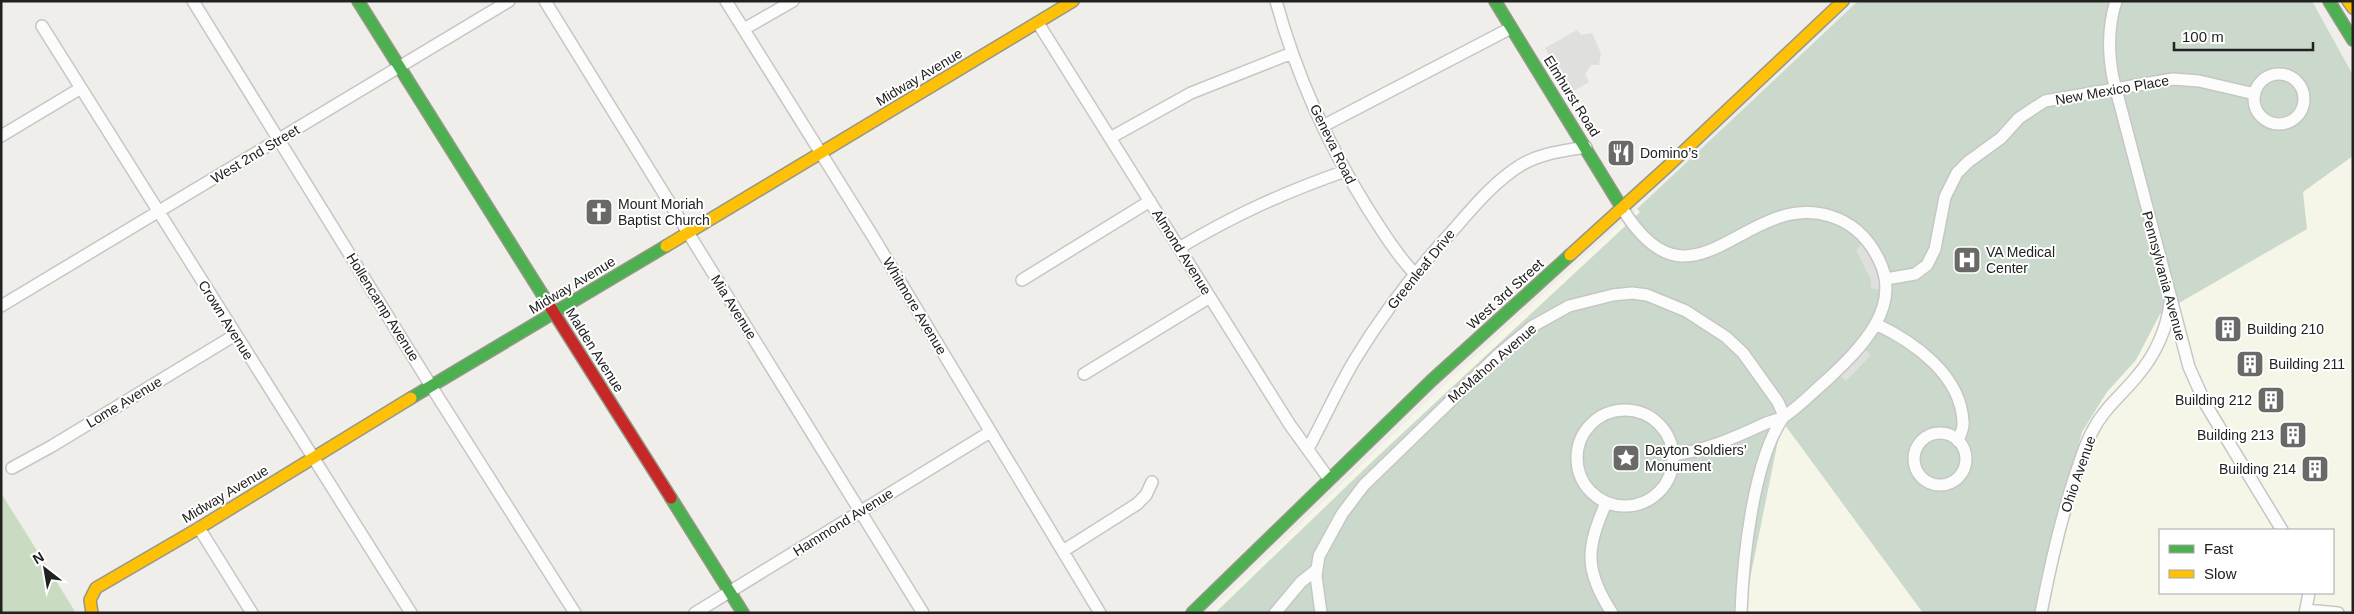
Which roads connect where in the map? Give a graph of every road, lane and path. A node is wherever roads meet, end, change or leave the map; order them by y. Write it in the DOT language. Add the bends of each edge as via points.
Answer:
graph roads {
  1 [pos="193,1"];
  2 [pos="358,1"];
  3 [pos="509,1"];
  4 [pos="545,1"];
  5 [pos="726,1"];
  6 [pos="793,1"];
  7 [pos="1072,1"];
  8 [pos="1276,1"];
  9 [pos="1495,1"];
  10 [pos="1843,1"];
  11 [pos="2116,1"];
  12 [pos="2329,1"];
  13 [pos="2348,1"];
  14 [pos="2353,8"];
  15 [pos="1038,23"];
  16 [pos="42,26"];
  17 [pos="1511,28"];
  18 [pos="744,29"];
  19 [pos="2353,40"];
  20 [pos="1292,53"];
  21 [pos="400,67"];
  22 [pos="81,88"];
  23 [pos="2115,88"];
  24 [pos="2255,94"];
  25 [pos="1323,126"];
  26 [pos="1,136"];
  27 [pos="1110,138"];
  28 [pos="278,139"];
  29 [pos="1586,147"];
  30 [pos="820,154"];
  31 [pos="1345,171"];
  32 [pos="1150,202"];
  33 [pos="1622,208"];
  34 [pos="160,211"];
  35 [pos="688,233"];
  36 [pos="1179,248"];
  37 [pos="1415,274"];
  38 [pos="1886,279"];
  39 [pos="1022,280"];
  40 [pos="2171,296"];
  41 [pos="1210,297"];
  42 [pos="1,306"];
  43 [pos="554,313"];
  44 [pos="1876,324"];
  45 [pos="236,335"];
  46 [pos="1084,374"];
  47 [pos="431,386"];
  48 [pos="1784,416"];
  49 [pos="990,432"];
  50 [pos="1958,441"];
  51 [pos="1308,448"];
  52 [pos="1674,456"];
  53 [pos="313,458"];
  54 [pos="12,468"];
  55 [pos="1330,479"];
  56 [pos="1152,482"];
  57 [pos="1606,503"];
  58 [pos="861,511"];
  59 [pos="199,528"];
  60 [pos="2281,529"];
  61 [pos="1064,551"];
  62 [pos="1316,570"];
  63 [pos="730,592"];
  64 [pos="2309,594"];
  65 [pos="2306,612"];
  66 [pos="92,613"];
  67 [pos="252,613"];
  68 [pos="412,613"];
  69 [pos="575,613"];
  70 [pos="695,613"];
  71 [pos="743,613"];
  72 [pos="923,613"];
  73 [pos="1100,613"];
  74 [pos="1192,613"];
  75 [pos="1275,613"];
  76 [pos="1321,613"];
  77 [pos="1612,613"];
  78 [pos="1741,613"];
  79 [pos="2041,613"];
  80 [pos="2338,613"];
  1 -- 28 [label="street, Hollencamp Avenue"];
  2 -- 21 [label="street, Malden Avenue"];
  3 -- 21 [label="street, West 2nd Street"];
  4 -- 35 [label="street, Mia Avenue"];
  5 -- 18 [label="street, Whitmore Avenue"];
  6 -- 18 [label="street"];
  7 -- 15 [label="street, Midway Avenue"];
  8 -- 20 [label="street, Geneva Road"];
  9 -- 17 [label="street, Elmhurst Road"];
  10 -- 33 [label="street, West 3rd Street"];
  11 -- 23 [label="street, Pennsylvania Avenue" via="2109,57"];
  12 -- 19 [label="street"];
  13 -- 14 [label="street"];
  15 -- 27 [label="street, Almond Avenue"];
  15 -- 30 [label="street, Midway Avenue"];
  16 -- 22 [label="street, Crown Avenue"];
  17 -- 25 [label="street"];
  17 -- 29 [label="street, Elmhurst Road"];
  18 -- 30 [label="street, Whitmore Avenue"];
  20 -- 25 [label="street, Geneva Road"];
  20 -- 27 [label="street" via="1191,93"];
  21 -- 28 [label="street, West 2nd Street"];
  21 -- 43 [label="street, Malden Avenue"];
  22 -- 26 [label="street"];
  22 -- 34 [label="street, Crown Avenue"];
  23 -- 24 [label="street, New Mexico Place" via="2173,79 2199,81"];
  23 -- 38 [label="street, New Mexico Place" via="2045,101 2019,118 2000,138 1962,168 1952,182 1942,205 1935,248 1927,265 1910,275"];
  23 -- 40 [label="street, Pennsylvania Avenue"];
  24 -- 24 [label="street" via="2258,86 2269,76 2284,74 2292,77 2302,89 2304,105 2294,119 2278,124 2263,117 2255,102"];
  25 -- 31 [label="street, Geneva Road"];
  27 -- 32 [label="street, Almond Avenue"];
  28 -- 34 [label="street, West 2nd Street"];
  28 -- 47 [label="street, Hollencamp Avenue"];
  29 -- 33 [label="street, Elmhurst Road"];
  29 -- 37 [label="street, Greenleaf Drive" via="1547,154 1513,171 1470,210"];
  30 -- 35 [label="street, Midway Avenue"];
  30 -- 49 [label="street, Whitmore Avenue"];
  31 -- 36 [label="street" via="1238,214"];
  31 -- 37 [label="street, Geneva Road" via="1377,224"];
  32 -- 36 [label="street, Almond Avenue"];
  32 -- 39 [label="street"];
  33 -- 38 [label="street" via="1656,247 1675,256 1690,257 1709,252 1776,216 1798,212 1821,213 1840,219 1861,233 1876,254"];
  33 -- 55 [label="street, West 3rd Street" via="1455,358"];
  34 -- 42 [label="street, West 2nd Street"];
  34 -- 45 [label="street, Crown Avenue"];
  35 -- 43 [label="street, Midway Avenue"];
  35 -- 58 [label="street, Mia Avenue"];
  36 -- 41 [label="street, Almond Avenue"];
  37 -- 51 [label="street, Greenleaf Drive" via="1354,361"];
  38 -- 44 [label="street" via="1883,306"];
  40 -- 60 [label="street, Pennsylvania Avenue" via="2189,367 2200,393"];
  40 -- 79 [label="street, Ohio Avenue" via="2164,330 2150,358 2138,376 2104,412 2088,440 2070,491"];
  41 -- 46 [label="street"];
  41 -- 51 [label="street, Almond Avenue" via="1290,425"];
  43 -- 47 [label="street, Midway Avenue"];
  43 -- 63 [label="street, Malden Avenue"];
  44 -- 48 [label="street" via="1854,353"];
  44 -- 50 [label="street" via="1912,344 1943,374 1962,415 1964,424"];
  45 -- 53 [label="street, Crown Avenue"];
  45 -- 54 [label="street, Lome Avenue"];
  47 -- 53 [label="street, Midway Avenue"];
  47 -- 69 [label="street, Hollencamp Avenue"];
  48 -- 52 [label="street" via="1713,446"];
  48 -- 62 [label="street, McMahon Avenue" via="1778,402 1743,353 1726,337 1686,311 1649,296 1632,293 1572,305 1538,323 1498,355 1385,463 1342,514 1318,556"];
  48 -- 78 [label="street" via="1761,470 1755,495"];
  49 -- 58 [label="street, Hammond Avenue"];
  49 -- 61 [label="street, Whitmore Avenue"];
  50 -- 50 [label="street" via="1966,463 1959,477 1941,485 1922,478 1915,467 1914,455 1924,439 1941,433"];
  51 -- 55 [label="street, Almond Avenue"];
  52 -- 57 [label="street" via="1669,477 1654,495 1627,506"];
  52 -- 57 [label="street" via="1665,432 1646,415 1624,410 1600,418 1583,435 1578,464 1587,486"];
  53 -- 59 [label="street, Midway Avenue"];
  53 -- 68 [label="street, Crown Avenue"];
  55 -- 74 [label="street, West 3rd Street"];
  56 -- 61 [label="street" via="1137,504"];
  57 -- 77 [label="street" via="1592,540 1591,559 1597,587"];
  58 -- 63 [label="street, Hammond Avenue"];
  58 -- 72 [label="street, Mia Avenue"];
  59 -- 66 [label="street, Midway Avenue" via="96,588 89,603"];
  59 -- 67 [label="street"];
  61 -- 73 [label="street, Whitmore Avenue"];
  62 -- 75 [label="street" via="1301,582"];
  62 -- 76 [label="street"];
  63 -- 70 [label="street, Hammond Avenue"];
  63 -- 71 [label="street, Malden Avenue"];
  64 -- 65 [label="street"];
  65 -- 80 [label="street"];
}
